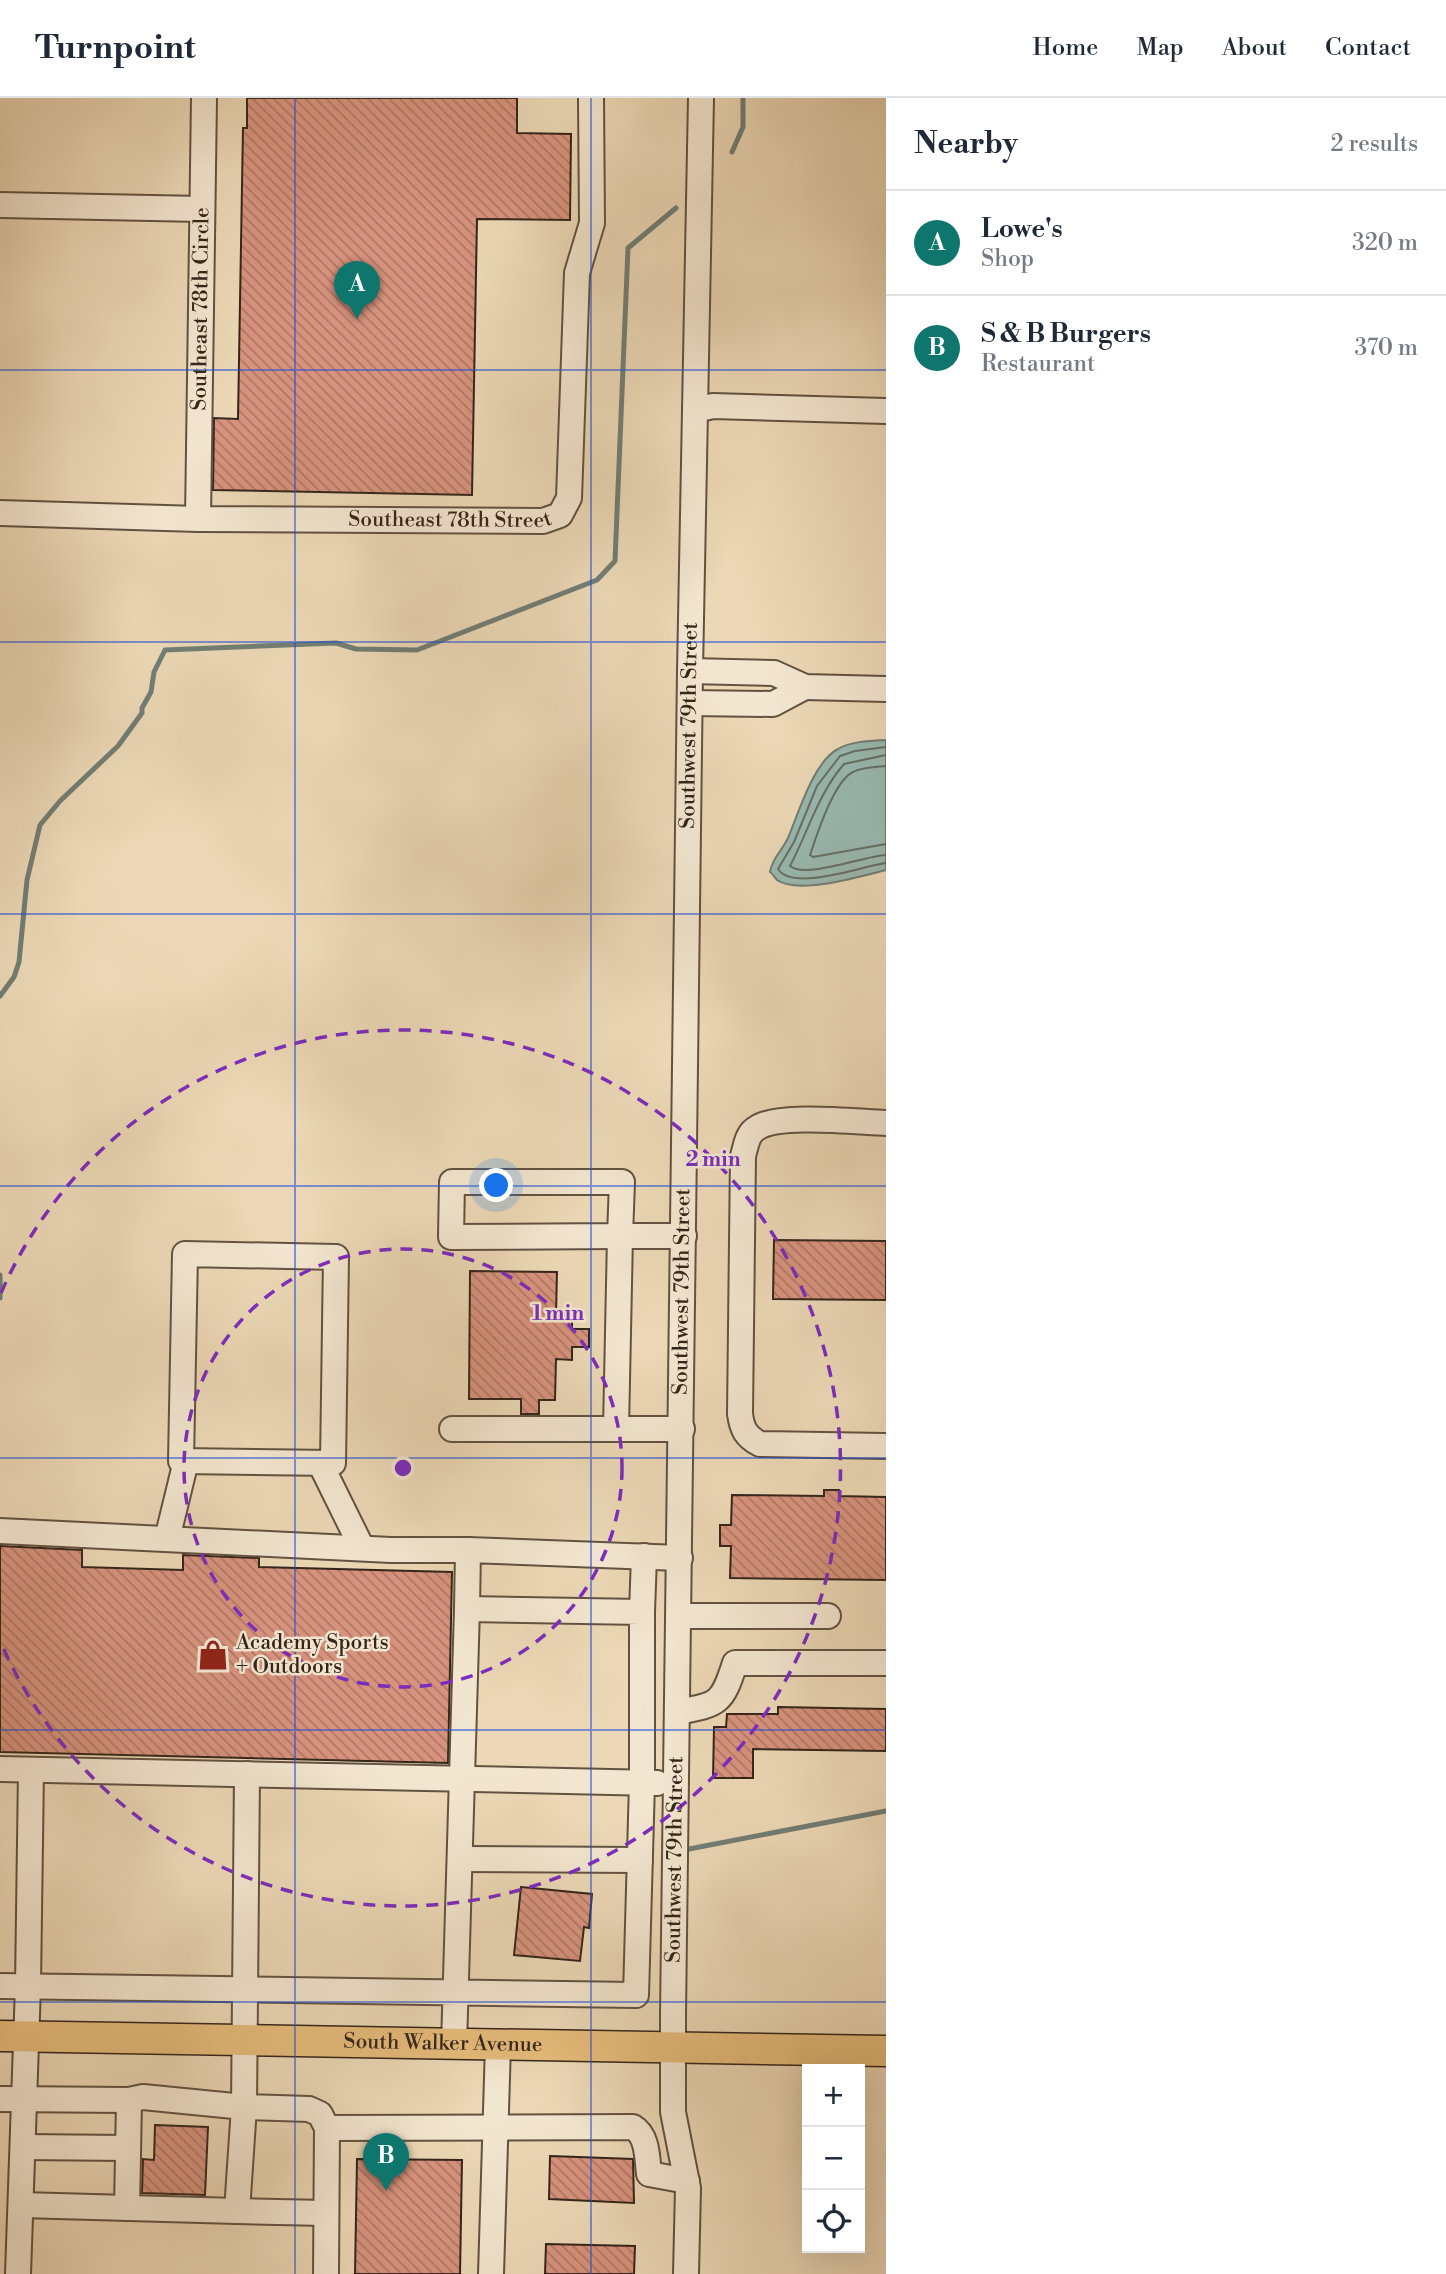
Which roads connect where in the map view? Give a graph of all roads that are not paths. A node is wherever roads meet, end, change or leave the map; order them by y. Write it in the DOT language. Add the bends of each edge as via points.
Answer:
graph roads {
  1 [pos="204,98"];
  2 [pos="591,98"];
  3 [pos="701,98"];
  4 [pos="0,205"];
  5 [pos="202,209"];
  6 [pos="695,410"];
  7 [pos="886,411"];
  8 [pos="0,513"];
  9 [pos="198,519"];
  10 [pos="690,671"];
  11 [pos="805,687"];
  12 [pos="886,690"];
  13 [pos="690,704"];
  14 [pos="886,1123"];
  15 [pos="620,1236"];
  16 [pos="684,1236"];
  17 [pos="452,1429"];
  18 [pos="616,1429"];
  19 [pos="682,1429"];
  20 [pos="886,1446"];
  21 [pos="186,1461"];
  22 [pos="320,1463"];
  23 [pos="0,1531"];
  24 [pos="167,1539"];
  25 [pos="362,1548"];
  26 [pos="468,1550"];
  27 [pos="644,1556"];
  28 [pos="680,1558"];
  29 [pos="467,1609"];
  30 [pos="642,1612"];
  31 [pos="679,1616"];
  32 [pos="828,1616"];
  33 [pos="886,1663"];
  34 [pos="678,1713"];
  35 [pos="0,1769"];
  36 [pos="31,1770"];
  37 [pos="247,1774"];
  38 [pos="464,1779"];
  39 [pos="642,1783"];
  40 [pos="677,1783"];
  41 [pos="460,1859"];
  42 [pos="640,1860"];
  43 [pos="0,1986"];
  44 [pos="28,1986"];
  45 [pos="244,1989"];
  46 [pos="455,1993"];
  47 [pos="13,2037"];
  48 [pos="244,2040"];
  49 [pos="454,2045"];
  50 [pos="498,2045"];
  51 [pos="673,2046"];
  52 [pos="886,2051"];
  53 [pos="12,2099"];
  54 [pos="129,2100"];
  55 [pos="244,2106"];
  56 [pos="495,2127"];
  57 [pos="327,2128"];
  58 [pos="23,2147"];
  59 [pos="128,2148"];
  60 [pos="687,2181"];
  61 [pos="21,2205"];
  62 [pos="127,2208"];
  63 [pos="237,2211"];
  64 [pos="326,2213"];
  65 [pos="18,2274"];
  66 [pos="326,2274"];
  67 [pos="491,2274"];
  68 [pos="686,2274"];
  1 -- 5 [label="street, Southeast 78th Circle"];
  2 -- 9 [label="street, Southeast 78th Street" via="592,223 577,273 569,498 560,515 543,521"];
  3 -- 6 [label="street, Southwest 79th Street"];
  4 -- 5 [label="street"];
  5 -- 9 [label="street, Southeast 78th Circle"];
  6 -- 7 [label="street" via="713,406"];
  6 -- 10 [label="street, Southwest 79th Street"];
  8 -- 9 [label="street, Southeast 78th Street"];
  10 -- 11 [label="street" via="774,673"];
  10 -- 13 [label="street, Southwest 79th Street"];
  11 -- 12 [label="street"];
  11 -- 13 [label="street" via="773,704"];
  13 -- 16 [label="street, Southwest 79th Street"];
  14 -- 20 [label="street" via="778,1120 755,1128 748,1138 743,1156 740,1413 749,1438 760,1444"];
  15 -- 15 [label="street" via="451,1237 452,1182 622,1182"];
  15 -- 16 [label="street"];
  15 -- 18 [label="street"];
  16 -- 19 [label="street, Southwest 79th Street"];
  17 -- 18 [label="street"];
  18 -- 19 [label="street"];
  19 -- 28 [label="street, Southwest 79th Street"];
  21 -- 22 [label="street"];
  21 -- 22 [label="street" via="181,1461 185,1254 336,1257 333,1463"];
  21 -- 24 [label="street"];
  22 -- 25 [label="street"];
  23 -- 24 [label="street"];
  24 -- 25 [label="street"];
  25 -- 26 [label="street"];
  26 -- 27 [label="street"];
  26 -- 29 [label="street"];
  27 -- 28 [label="street"];
  27 -- 30 [label="street"];
  28 -- 31 [label="street, Southwest 79th Street"];
  29 -- 30 [label="street"];
  29 -- 38 [label="street"];
  30 -- 39 [label="street"];
  31 -- 32 [label="street"];
  31 -- 34 [label="street, Southwest 79th Street"];
  33 -- 34 [label="street" via="735,1663 726,1692 712,1706"];
  34 -- 40 [label="street, Southwest 79th Street"];
  35 -- 36 [label="street"];
  36 -- 37 [label="street"];
  36 -- 44 [label="street"];
  37 -- 38 [label="street"];
  37 -- 45 [label="street"];
  38 -- 39 [label="street"];
  38 -- 41 [label="street"];
  39 -- 40 [label="street"];
  39 -- 42 [label="street"];
  40 -- 51 [label="street, Southwest 79th Street"];
  41 -- 42 [label="street"];
  41 -- 46 [label="street"];
  42 -- 46 [label="street" via="636,1995"];
  43 -- 44 [label="street"];
  44 -- 45 [label="street"];
  44 -- 47 [label="street"];
  45 -- 46 [label="street"];
  45 -- 48 [label="street"];
  46 -- 49 [label="street"];
  47 -- 48 [label="main road, South Walker Avenue"];
  47 -- 53 [label="street"];
  48 -- 49 [label="main road, South Walker Avenue"];
  48 -- 55 [label="street"];
  49 -- 50 [label="main road, South Walker Avenue"];
  50 -- 51 [label="main road, South Walker Avenue"];
  50 -- 56 [label="street"];
  51 -- 52 [label="main road, South Walker Avenue"];
  51 -- 60 [label="street, Southwest 79th Street" via="673,2112"];
  53 -- 54 [label="street"];
  53 -- 58 [label="street"];
  54 -- 55 [label="street" via="142,2096"];
  54 -- 59 [label="street"];
  55 -- 57 [label="street" via="309,2109 320,2114"];
  55 -- 63 [label="street"];
  56 -- 57 [label="street"];
  56 -- 60 [label="street" via="633,2127 640,2131 649,2174"];
  56 -- 67 [label="street"];
  57 -- 64 [label="street"];
  58 -- 59 [label="street"];
  58 -- 61 [label="street"];
  59 -- 62 [label="street"];
  60 -- 68 [label="street, Southwest 79th Street"];
  61 -- 62 [label="street"];
  61 -- 65 [label="street"];
  62 -- 63 [label="street"];
  63 -- 64 [label="street"];
  64 -- 66 [label="street"];
}
